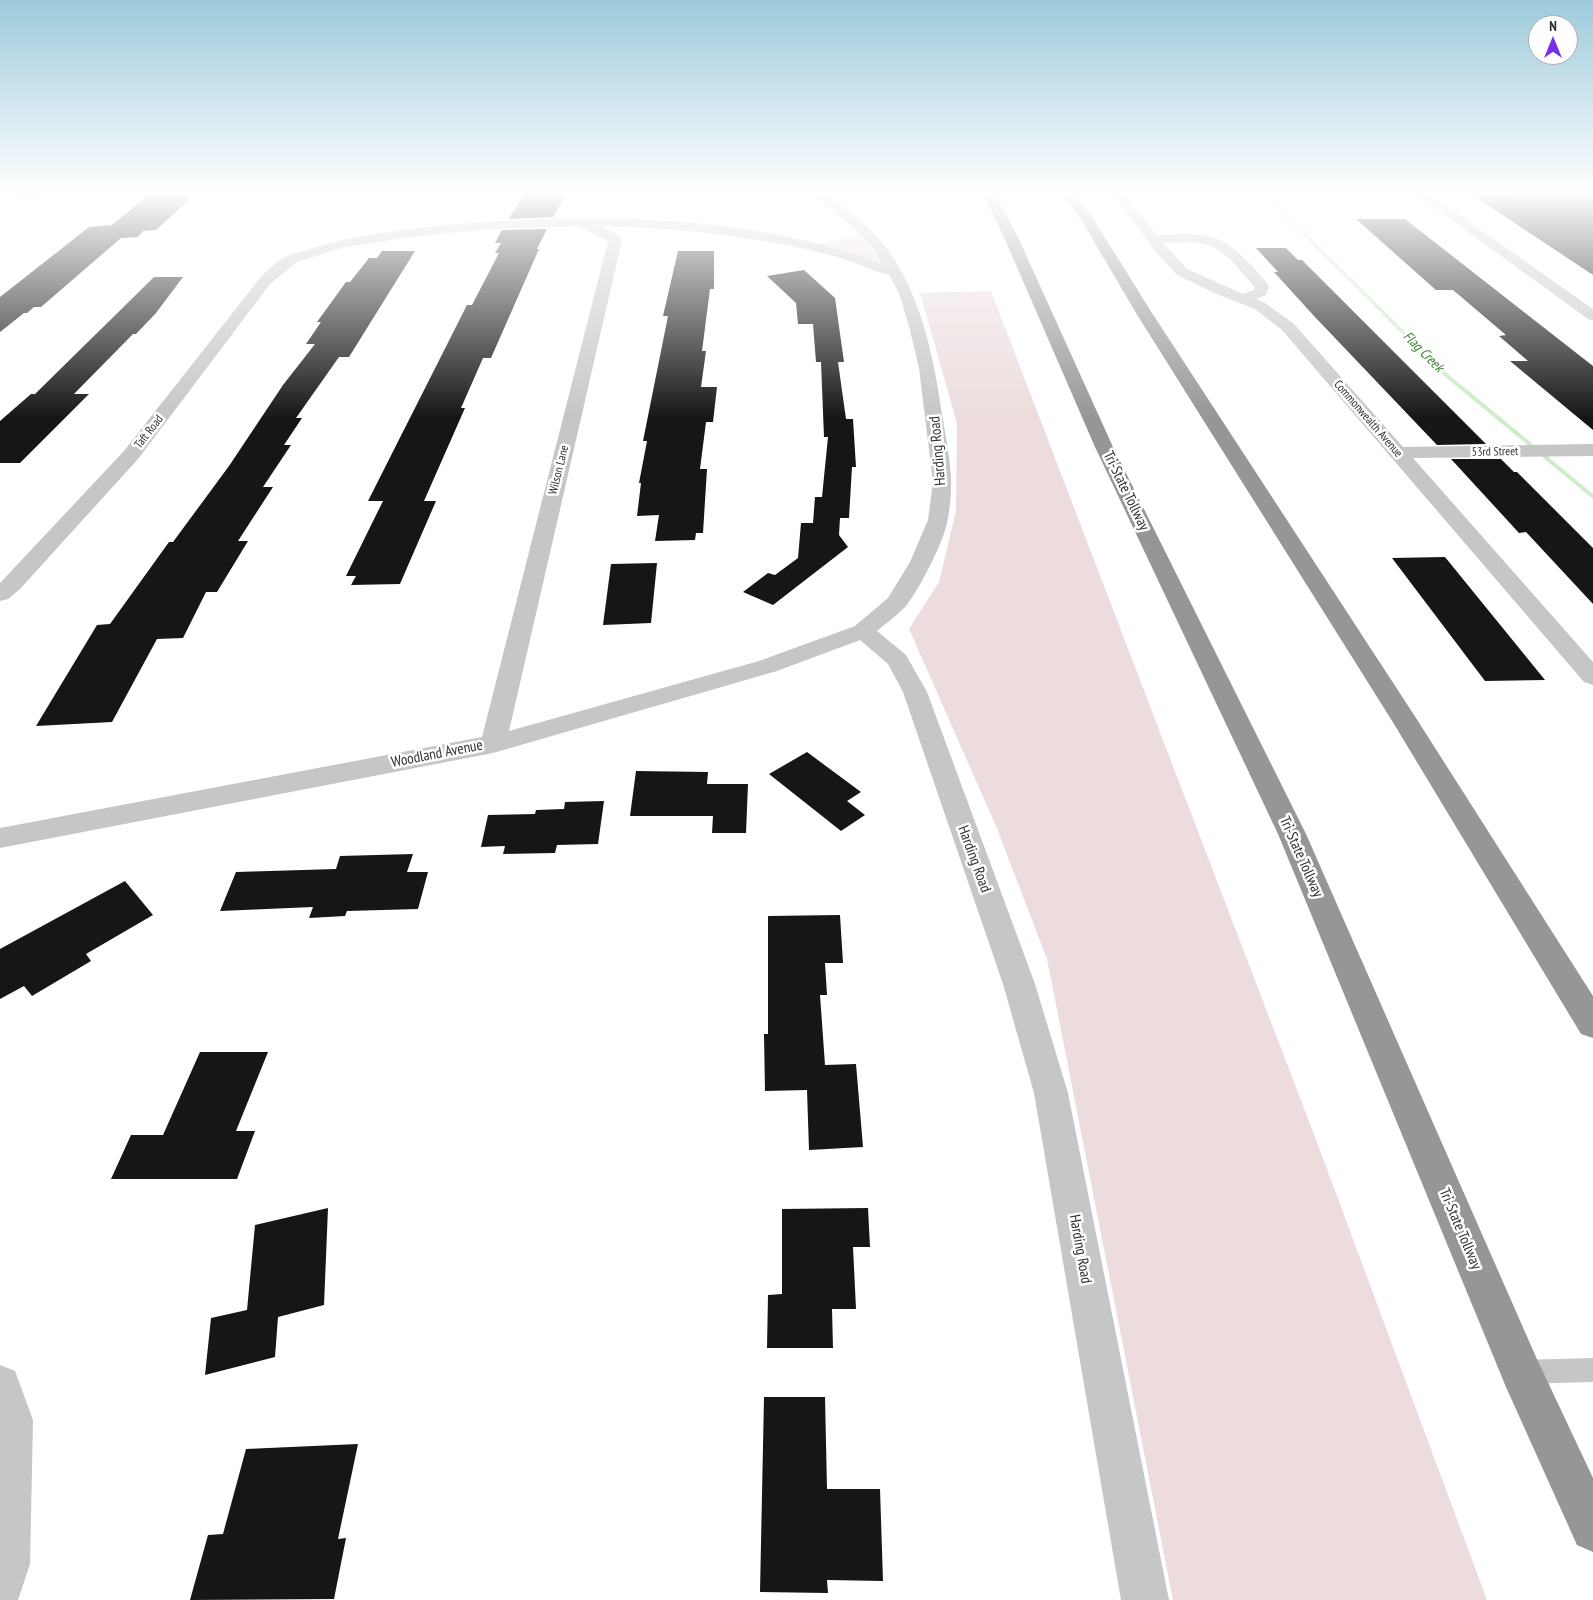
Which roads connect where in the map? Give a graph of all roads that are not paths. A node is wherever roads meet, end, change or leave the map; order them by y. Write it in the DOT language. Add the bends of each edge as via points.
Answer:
graph roads {
  1 [pos="279,269"];
  2 [pos="608,269"];
  3 [pos="882,269"];
  4 [pos="890,269"];
  5 [pos="1025,269"];
  6 [pos="1118,269"];
  7 [pos="1179,269"];
  8 [pos="1245,269"];
  9 [pos="1527,269"];
  10 [pos="892,272"];
  11 [pos="1244,299"];
  12 [pos="1593,316"];
  13 [pos="1593,450"];
  14 [pos="1398,453"];
  15 [pos="0,594"];
  16 [pos="863,631"];
  17 [pos="1593,677"];
  18 [pos="493,744"];
  19 [pos="0,838"];
  20 [pos="1593,1024"];
  21 [pos="1593,1370"];
  22 [pos="1522,1372"];
  23 [pos="0,1386"];
  24 [pos="1593,1529"];
  25 [pos="0,1586"];
  26 [pos="1145,1600"];
  1 -- 15 [label="street, Taft Road" via="265,281 131,455"];
  2 -- 18 [label="street, Wilson Lane"];
  3 -- 10 [label="street"];
  4 -- 10 [label="street, Harding Road"];
  5 -- 22 [label="highway, Tri-State Tollway" via="1104,446 1292,834"];
  6 -- 20 [label="highway"];
  7 -- 11 [label="street, Commonwealth Avenue"];
  8 -- 11 [label="street" via="1262,286 1261,292"];
  9 -- 12 [label="street"];
  10 -- 16 [label="street, Harding Road" via="906,293 917,326 936,422 943,482 938,520 921,562 897,602"];
  11 -- 14 [label="street, Commonwealth Avenue" via="1260,306 1288,327"];
  13 -- 14 [label="street, 53rd Street"];
  14 -- 17 [label="street, Commonwealth Avenue"];
  16 -- 18 [label="street, Woodland Avenue" via="768,666"];
  16 -- 26 [label="street, Harding Road" via="898,660 915,692 1018,984 1051,1093"];
  18 -- 19 [label="street, Woodland Avenue"];
  21 -- 22 [label="lane"];
  22 -- 24 [label="highway, Tri-State Tollway"];
  23 -- 25 [label="street" via="11,1420 7,1564"];
}
